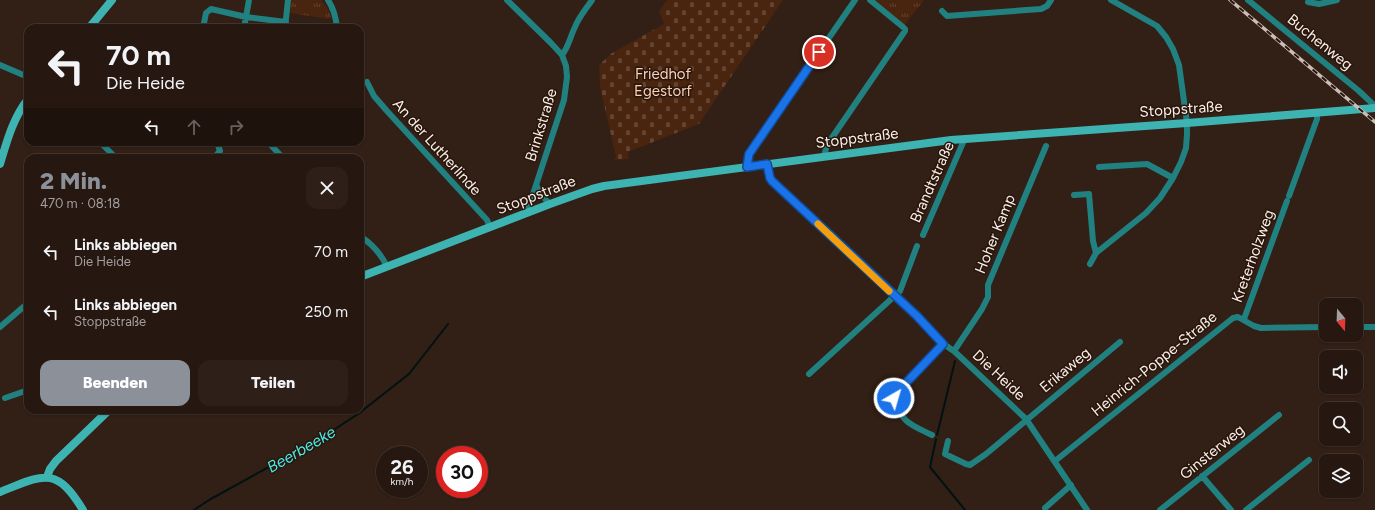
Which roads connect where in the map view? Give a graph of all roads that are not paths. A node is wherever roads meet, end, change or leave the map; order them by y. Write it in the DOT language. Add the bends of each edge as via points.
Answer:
graph roads {
  1 [pos="112,0"];
  2 [pos="248,0"];
  3 [pos="288,0"];
  4 [pos="328,0"];
  5 [pos="507,0"];
  6 [pos="592,0"];
  7 [pos="855,0"];
  8 [pos="870,0"];
  9 [pos="1051,0"];
  10 [pos="1111,0"];
  11 [pos="1248,0"];
  12 [pos="1259,0"];
  13 [pos="1337,0"];
  14 [pos="1308,2"];
  15 [pos="1255,6"];
  16 [pos="942,11"];
  17 [pos="246,17"];
  18 [pos="92,24"];
  19 [pos="205,24"];
  20 [pos="245,24"];
  21 [pos="280,24"];
  22 [pos="285,24"];
  23 [pos="336,24"];
  24 [pos="562,55"];
  25 [pos="0,64"];
  26 [pos="24,75"];
  27 [pos="368,82"];
  28 [pos="24,105"];
  29 [pos="1375,107"];
  30 [pos="1317,112"];
  31 [pos="1187,123"];
  32 [pos="965,138"];
  33 [pos="106,146"];
  34 [pos="272,146"];
  35 [pos="1046,146"];
  36 [pos="113,154"];
  37 [pos="279,154"];
  38 [pos="824,156"];
  39 [pos="0,164"];
  40 [pos="767,164"];
  41 [pos="747,167"];
  42 [pos="1099,167"];
  43 [pos="1173,178"];
  44 [pos="536,185"];
  45 [pos="1074,195"];
  46 [pos="550,204"];
  47 [pos="527,213"];
  48 [pos="490,227"];
  49 [pos="923,235"];
  50 [pos="364,239"];
  51 [pos="918,246"];
  52 [pos="1096,253"];
  53 [pos="1090,264"];
  54 [pos="387,267"];
  55 [pos="364,276"];
  56 [pos="895,297"];
  57 [pos="24,306"];
  58 [pos="1244,319"];
  59 [pos="0,327"];
  60 [pos="1319,327"];
  61 [pos="1363,327"];
  62 [pos="1375,327"];
  63 [pos="1120,342"];
  64 [pos="943,344"];
  65 [pos="954,351"];
  66 [pos="809,374"];
  67 [pos="891,384"];
  68 [pos="900,390"];
  69 [pos="24,391"];
  70 [pos="6,398"];
  71 [pos="105,414"];
  72 [pos="1279,415"];
  73 [pos="1026,419"];
  74 [pos="932,435"];
  75 [pos="948,441"];
  76 [pos="1309,460"];
  77 [pos="1055,461"];
  78 [pos="1202,476"];
  79 [pos="47,477"];
  80 [pos="1071,485"];
  81 [pos="0,492"];
  82 [pos="1045,508"];
  83 [pos="83,510"];
  84 [pos="1087,510"];
  85 [pos="1160,510"];
  86 [pos="1231,510"];
  87 [pos="1246,510"];
  1 -- 18 [label="main road"];
  2 -- 17 [label="street"];
  3 -- 22 [label="street"];
  4 -- 23 [label="street"];
  5 -- 24 [label="street"];
  6 -- 24 [label="street"];
  7 -- 41 [label="street" via="749,154"];
  8 -- 38 [label="street" via="905,31 827,145"];
  9 -- 16 [label="street" via="1041,9 947,16"];
  10 -- 31 [label="street" via="1157,26 1166,37 1179,65"];
  11 -- 15 [label="street, Buchenweg"];
  12 -- 15 [label="street"];
  13 -- 14 [label="street" via="1319,4"];
  15 -- 29 [label="street, Buchenweg"];
  17 -- 19 [label="street" via="211,9 206,13"];
  17 -- 20 [label="street"];
  17 -- 21 [label="street"];
  24 -- 44 [label="street, Brinkstraße" via="567,77 564,100"];
  25 -- 26 [label="street"];
  27 -- 48 [label="street, An der Lutherlinde" via="382,106 487,220"];
  28 -- 39 [label="main road" via="15,119"];
  29 -- 30 [label="main road, Stoppstraße"];
  30 -- 31 [label="main road, Stoppstraße"];
  30 -- 58 [label="street, Kreterholzweg" via="1317,119"];
  31 -- 32 [label="main road, Stoppstraße"];
  31 -- 43 [label="street" via="1186,148"];
  32 -- 38 [label="main road, Stoppstraße"];
  32 -- 49 [label="street, Brandtstraße"];
  33 -- 36 [label="street"];
  34 -- 37 [label="street"];
  35 -- 65 [label="street, Hoher Kamp" via="988,284 988,297"];
  38 -- 40 [label="main road, Stoppstraße"];
  40 -- 41 [label="main road, Stoppstraße"];
  40 -- 56 [label="street, Die Heide" via="772,181"];
  41 -- 46 [label="main road, Stoppstraße" via="604,186"];
  42 -- 43 [label="street" via="1147,164"];
  43 -- 52 [label="street" via="1146,213"];
  44 -- 46 [label="street, Brinkstraße"];
  44 -- 47 [label="street, Brinkstraße"];
  45 -- 52 [label="street" via="1089,194"];
  46 -- 47 [label="main road, Stoppstraße"];
  47 -- 48 [label="main road, Stoppstraße"];
  48 -- 54 [label="main road, Stoppstraße"];
  50 -- 54 [label="street" via="383,258"];
  51 -- 56 [label="street, Brandtstraße" via="900,291"];
  52 -- 53 [label="street"];
  54 -- 55 [label="main road, Stoppstraße"];
  56 -- 64 [label="street, Die Heide"];
  56 -- 66 [label="street"];
  57 -- 59 [label="street"];
  58 -- 60 [label="street" via="1261,328"];
  58 -- 77 [label="street, Heinrich-Poppe-Straße" via="1233,318"];
  61 -- 62 [label="street"];
  63 -- 73 [label="street, Erikaweg"];
  64 -- 65 [label="street, Die Heide"];
  64 -- 68 [label="street"];
  65 -- 73 [label="street, Die Heide"];
  67 -- 68 [label="street"];
  68 -- 74 [label="street" via="894,398 899,412 913,426"];
  69 -- 70 [label="street"];
  71 -- 79 [label="main road" via="56,461"];
  72 -- 78 [label="street, Ginsterweg"];
  73 -- 75 [label="street, Erikaweg" via="970,465 945,454"];
  73 -- 77 [label="street, Die Heide"];
  76 -- 87 [label="street"];
  77 -- 80 [label="street, Die Heide"];
  78 -- 85 [label="street, Ginsterweg"];
  78 -- 86 [label="street"];
  79 -- 81 [label="main road" via="30,480"];
  79 -- 83 [label="main road" via="66,486"];
  80 -- 82 [label="street"];
  80 -- 84 [label="street, Die Heide"];
}
